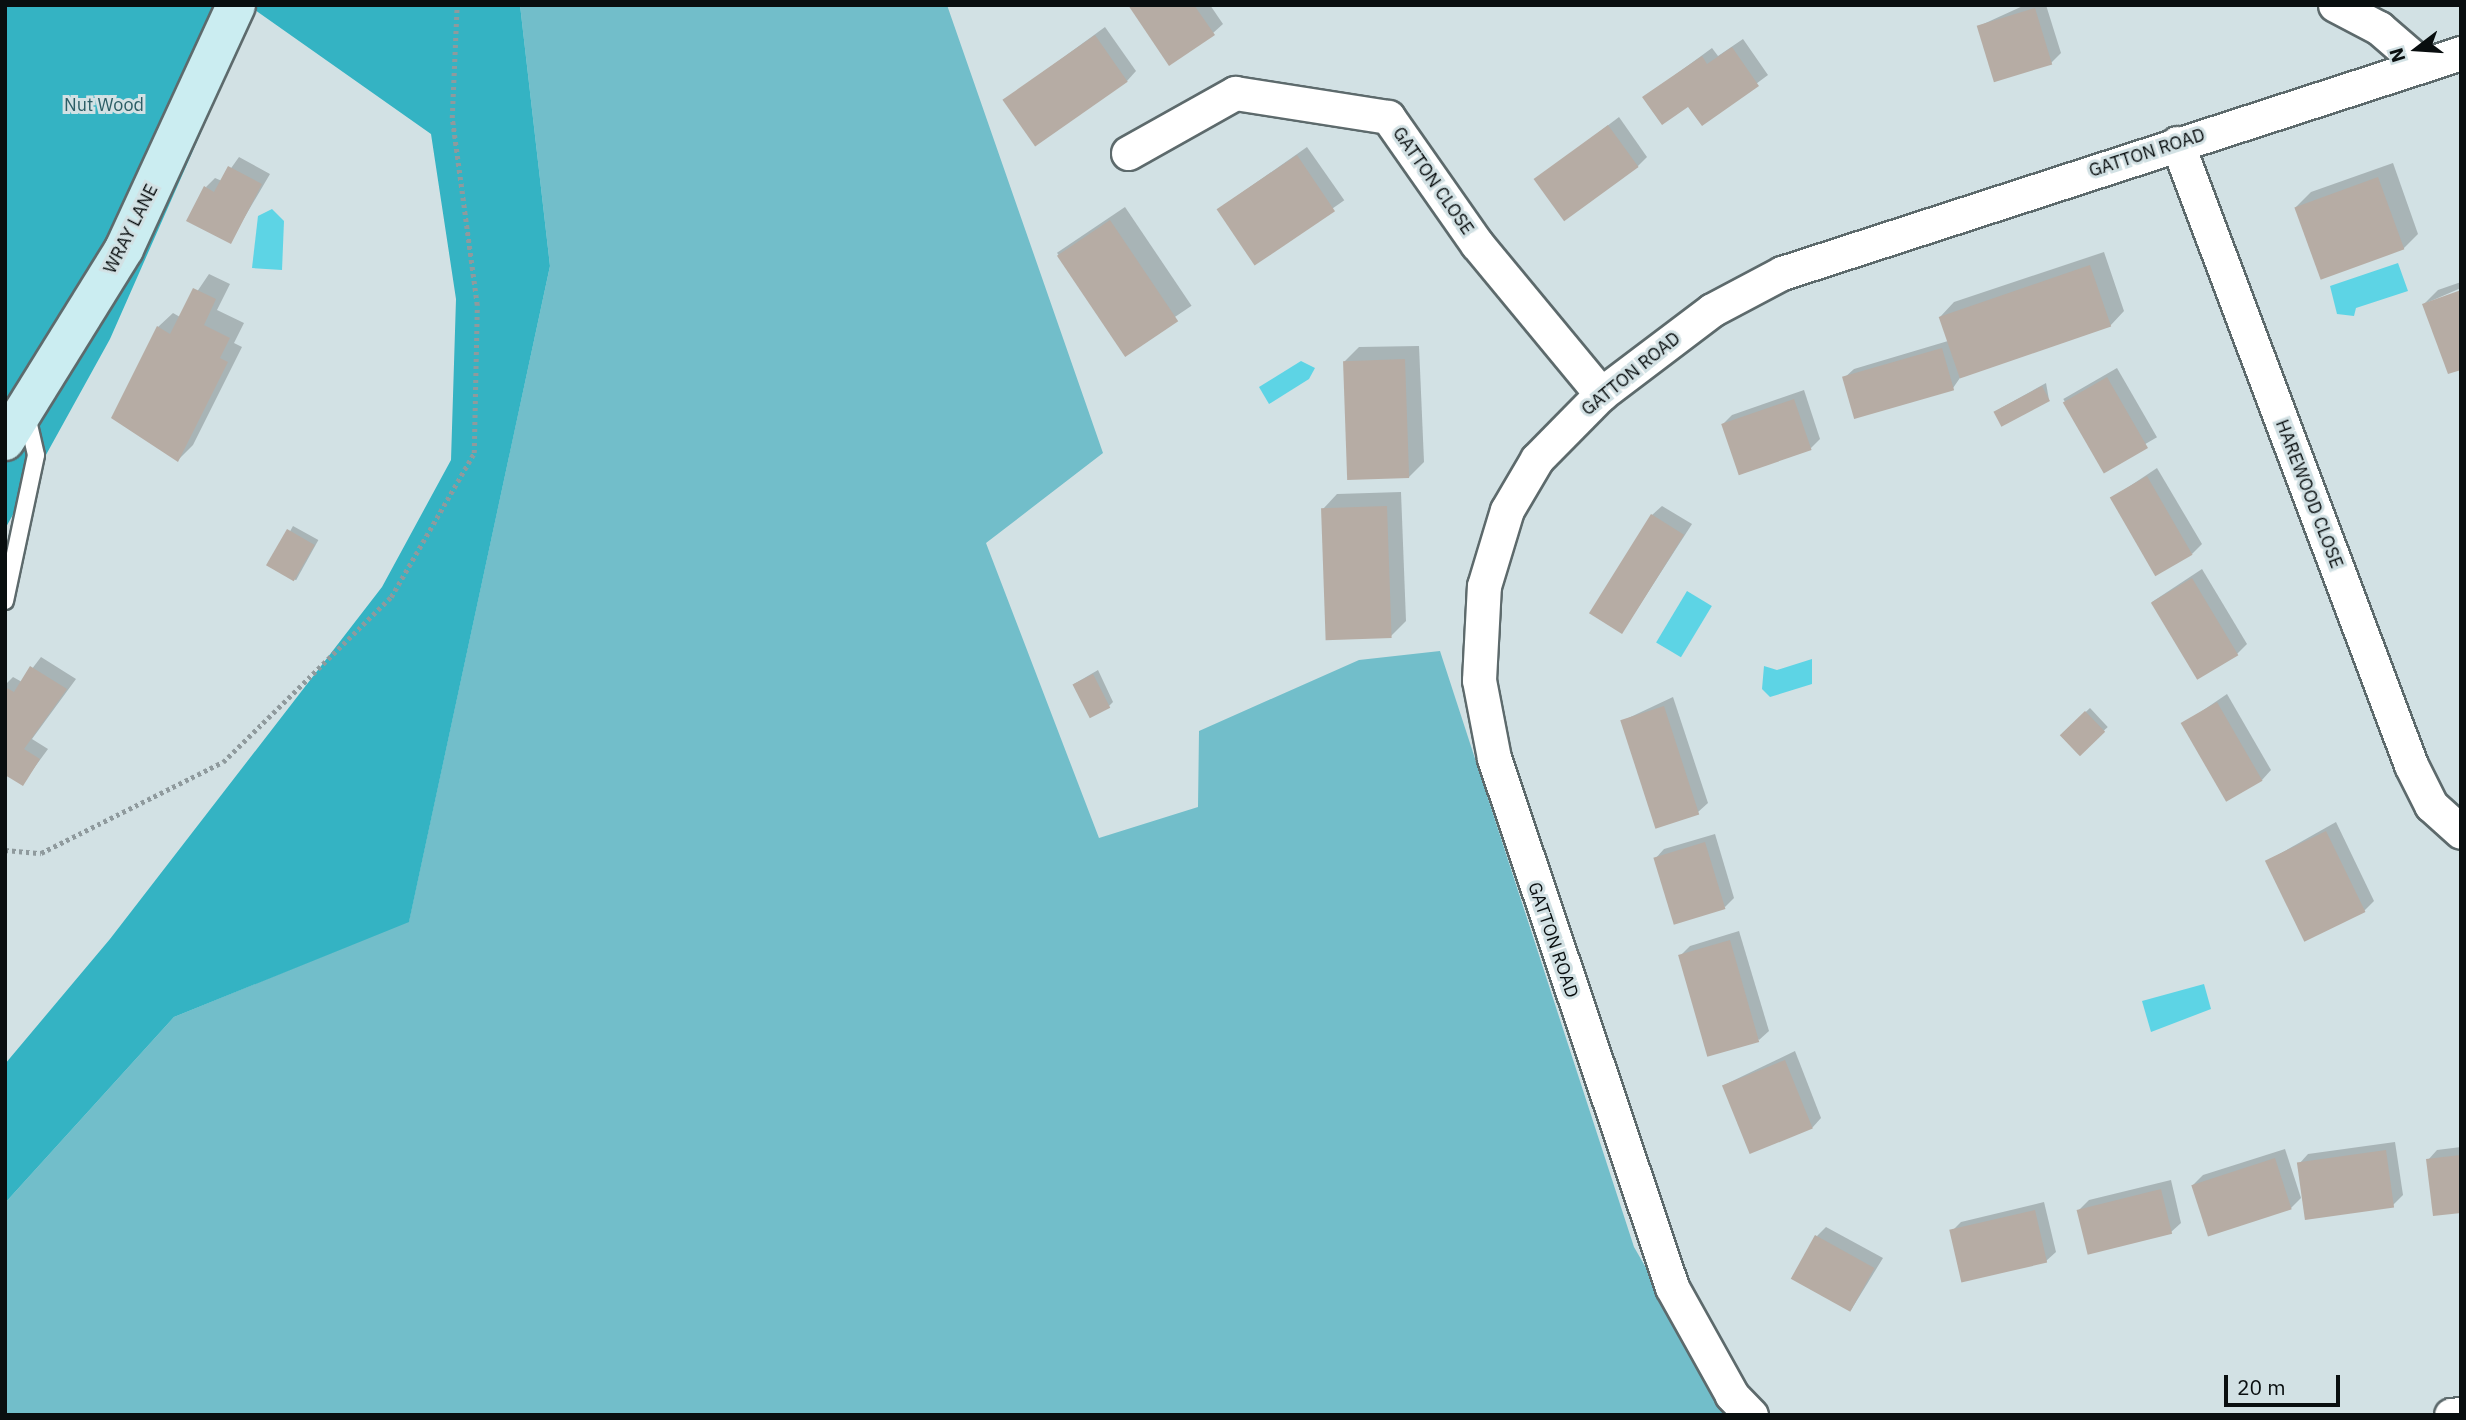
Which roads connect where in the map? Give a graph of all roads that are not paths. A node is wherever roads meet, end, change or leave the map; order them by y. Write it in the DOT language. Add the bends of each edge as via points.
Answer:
graph roads {
  1 [pos="236,5"];
  2 [pos="2335,5"];
  3 [pos="2461,53"];
  4 [pos="2422,65"];
  5 [pos="2177,143"];
  6 [pos="1128,153"];
  7 [pos="1601,394"];
  8 [pos="16,426"];
  9 [pos="5,601"];
  10 [pos="2461,832"];
  11 [pos="2461,1414"];
  12 [pos="1751,1415"];
  13 [pos="2451,1415"];
  1 -- 8 [label="street, WRAY LANE" via="124,249"];
  2 -- 4 [label="street" via="2379,28"];
  3 -- 4 [label="street, GATTON ROAD"];
  4 -- 5 [label="street, GATTON ROAD"];
  5 -- 7 [label="street, GATTON ROAD" via="1782,273 1712,310"];
  5 -- 10 [label="street, HAREWOOD CLOSE" via="2412,765 2431,805"];
  6 -- 7 [label="street, GATTON CLOSE" via="1235,93 1388,117 1477,244"];
  7 -- 12 [label="street, GATTON ROAD" via="1537,459 1507,510 1484,586 1479,680 1517,837 1672,1287 1732,1395"];
  8 -- 9 [label="lane" via="36,455"];
  11 -- 13 [label="street"];
}
